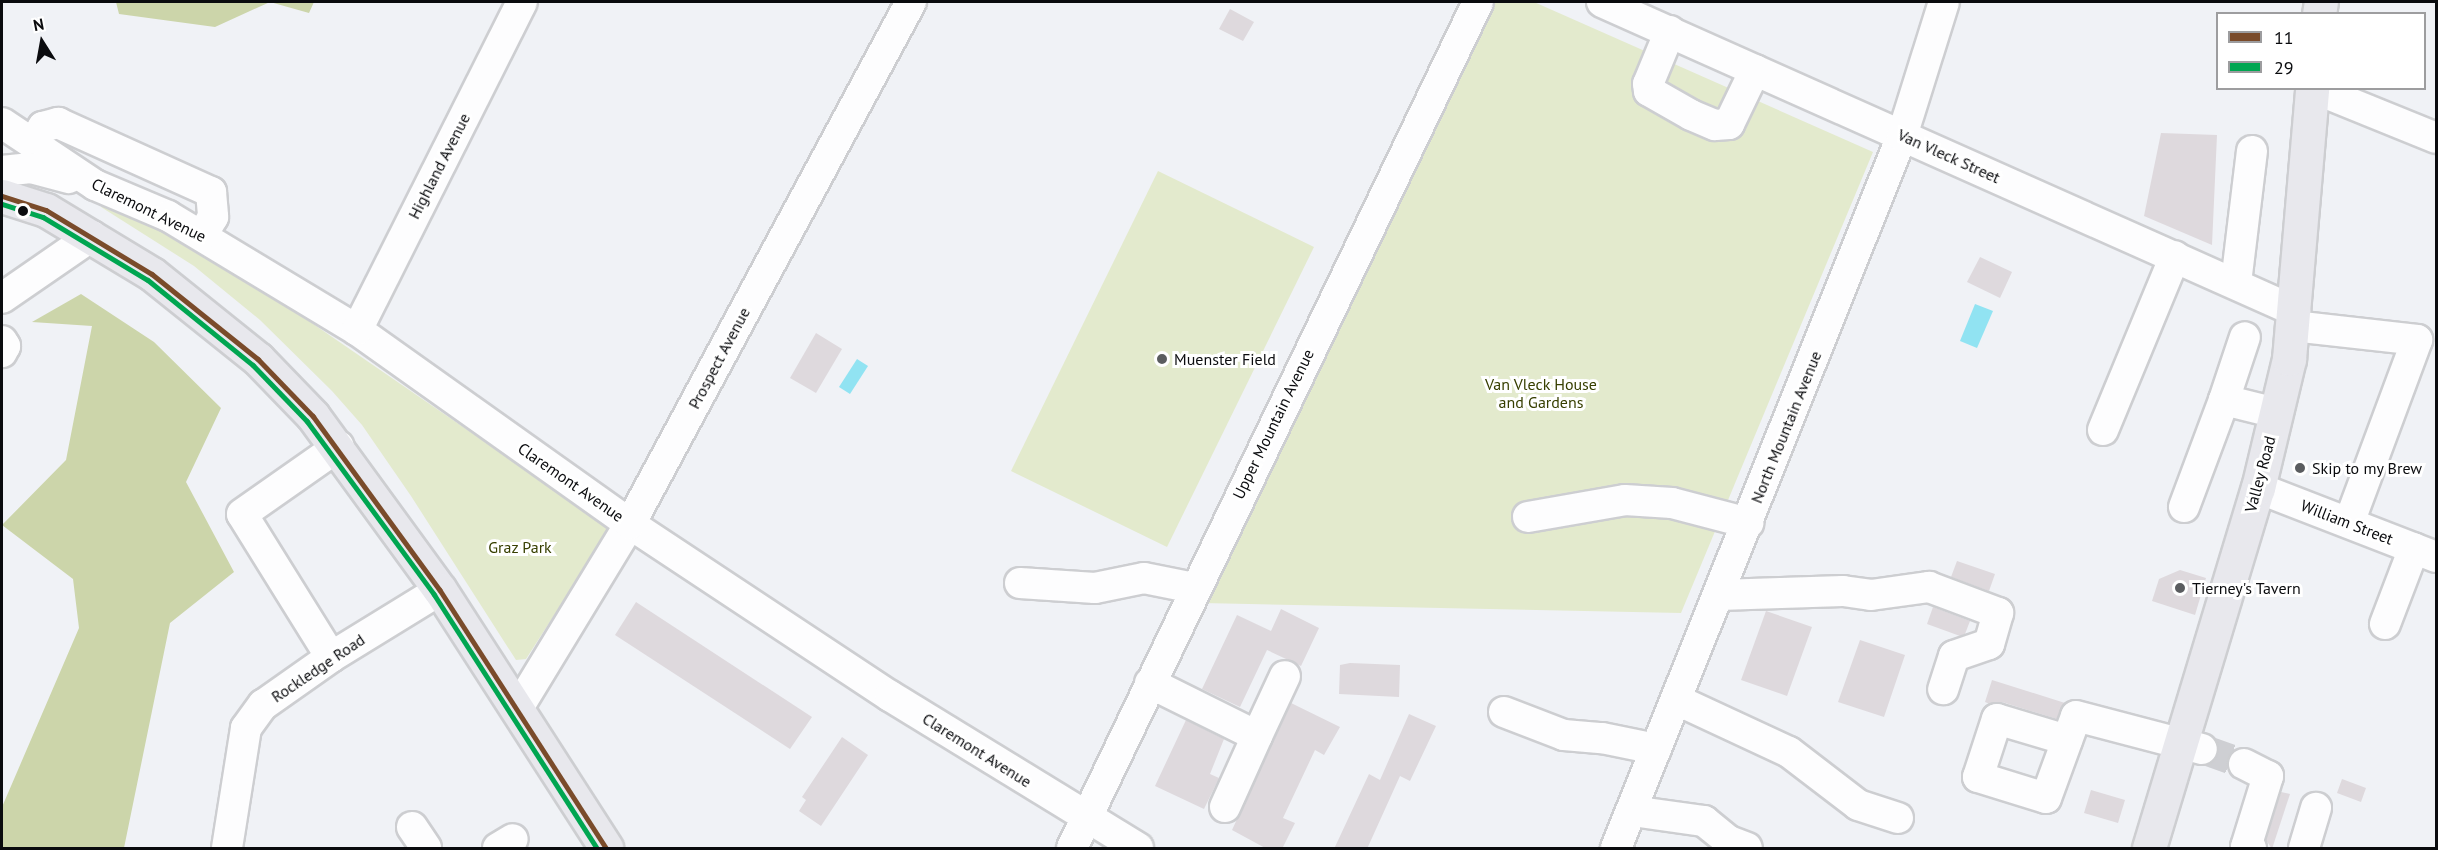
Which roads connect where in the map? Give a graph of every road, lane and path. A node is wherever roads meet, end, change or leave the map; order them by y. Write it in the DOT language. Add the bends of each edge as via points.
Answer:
graph roads {
  1 [pos="522,2"];
  2 [pos="911,2"];
  3 [pos="1478,2"];
  4 [pos="1602,2"];
  5 [pos="1944,2"];
  6 [pos="1670,32"];
  7 [pos="1755,70"];
  8 [pos="2312,90"];
  9 [pos="2317,90"];
  10 [pos="2,123"];
  11 [pos="1902,135"];
  12 [pos="2436,138"];
  13 [pos="33,144"];
  14 [pos="2252,151"];
  15 [pos="2,171"];
  16 [pos="95,185"];
  17 [pos="2,196"];
  18 [pos="202,235"];
  19 [pos="92,236"];
  20 [pos="2175,256"];
  21 [pos="2236,283"];
  22 [pos="2,298"];
  23 [pos="2294,319"];
  24 [pos="357,330"];
  25 [pos="2245,337"];
  26 [pos="2,341"];
  27 [pos="2,352"];
  28 [pos="2224,400"];
  29 [pos="2276,413"];
  30 [pos="2103,430"];
  31 [pos="339,446"];
  32 [pos="2258,488"];
  33 [pos="2184,507"];
  34 [pos="1528,518"];
  35 [pos="2349,523"];
  36 [pos="630,524"];
  37 [pos="1743,536"];
  38 [pos="2425,553"];
  39 [pos="1020,583"];
  40 [pos="1194,588"];
  41 [pos="440,590"];
  42 [pos="1719,595"];
  43 [pos="2385,624"];
  44 [pos="331,657"];
  45 [pos="1285,676"];
  46 [pos="1150,683"];
  47 [pos="1943,689"];
  48 [pos="1677,700"];
  49 [pos="518,708"];
  50 [pos="1504,712"];
  51 [pos="1257,736"];
  52 [pos="2067,740"];
  53 [pos="2191,746"];
  54 [pos="1656,749"];
  55 [pos="2244,764"];
  56 [pos="1225,807"];
  57 [pos="2316,808"];
  58 [pos="1632,811"];
  59 [pos="1086,817"];
  60 [pos="1898,818"];
  61 [pos="227,849"];
  62 [pos="606,849"];
  63 [pos="1072,849"];
  64 [pos="1138,849"];
  65 [pos="1616,849"];
  66 [pos="1747,849"];
  67 [pos="2149,849"];
  68 [pos="2251,849"];
  69 [pos="2304,849"];
  1 -- 24 [label="street, Highland Avenue"];
  2 -- 36 [label="street, Prospect Avenue"];
  3 -- 40 [label="street, Upper Mountain Avenue"];
  4 -- 6 [label="street, Van Vleck Street"];
  5 -- 11 [label="street, North Mountain Avenue"];
  6 -- 7 [label="street, Van Vleck Street"];
  6 -- 7 [label="street" via="1648,84 1649,91 1691,115 1715,124 1729,124"];
  7 -- 11 [label="street, Van Vleck Street"];
  8 -- 23 [label="main road, Valley Road"];
  9 -- 12 [label="street"];
  10 -- 13 [label="street, Claremont Avenue"];
  11 -- 20 [label="street, Van Vleck Street"];
  11 -- 37 [label="street, North Mountain Avenue"];
  13 -- 16 [label="street, Claremont Avenue"];
  13 -- 18 [label="street" via="43,127 58,123 211,192 213,217"];
  14 -- 21 [label="street"];
  15 -- 16 [label="street" via="31,168"];
  16 -- 18 [label="street, Claremont Avenue"];
  17 -- 19 [label="main road" via="46,210"];
  18 -- 24 [label="street, Claremont Avenue"];
  19 -- 22 [label="street"];
  19 -- 31 [label="main road" via="152,274 225,331 286,387"];
  20 -- 21 [label="street, Van Vleck Street"];
  20 -- 30 [label="street"];
  21 -- 23 [label="street, Van Vleck Street"];
  23 -- 29 [label="main road, Valley Road"];
  23 -- 35 [label="street, Van Vleck Street" via="2416,340"];
  24 -- 36 [label="street, Claremont Avenue"];
  25 -- 28 [label="street"];
  26 -- 27 [label="street"];
  28 -- 29 [label="street"];
  28 -- 33 [label="street"];
  29 -- 32 [label="main road, Valley Road"];
  31 -- 41 [label="main road"];
  31 -- 44 [label="street" via="242,514"];
  32 -- 35 [label="street, William Street"];
  32 -- 53 [label="main road, Valley Road"];
  34 -- 37 [label="street" via="1625,500 1672,503"];
  35 -- 38 [label="street, William Street"];
  36 -- 49 [label="street, Prospect Avenue"];
  36 -- 59 [label="street, Claremont Avenue" via="890,696"];
  37 -- 42 [label="street, North Mountain Avenue"];
  38 -- 43 [label="street"];
  39 -- 40 [label="street" via="1095,588 1144,578"];
  40 -- 46 [label="street, Upper Mountain Avenue"];
  41 -- 44 [label="street, Rockledge Road"];
  41 -- 49 [label="main road"];
  42 -- 47 [label="street" via="1843,591 1871,595 1929,587 1998,613 1989,644 1954,656"];
  42 -- 48 [label="street, North Mountain Avenue"];
  44 -- 61 [label="street, Rockledge Road" via="263,705 246,729"];
  45 -- 51 [label="street"];
  46 -- 51 [label="street"];
  46 -- 59 [label="street, Upper Mountain Avenue"];
  48 -- 54 [label="street, North Mountain Avenue"];
  48 -- 60 [label="street" via="1789,752 1858,805"];
  49 -- 62 [label="main road"];
  50 -- 54 [label="street" via="1564,735"];
  51 -- 56 [label="street"];
  52 -- 53 [label="street" via="2076,716"];
  53 -- 67 [label="main road, Valley Road"];
  54 -- 58 [label="street, North Mountain Avenue"];
  55 -- 68 [label="street" via="2268,776 2246,847"];
  57 -- 69 [label="street"];
  58 -- 65 [label="street, North Mountain Avenue"];
  58 -- 66 [label="street" via="1704,821 1729,841"];
  59 -- 63 [label="street, Upper Mountain Avenue"];
  59 -- 64 [label="street, Claremont Avenue"];
}
